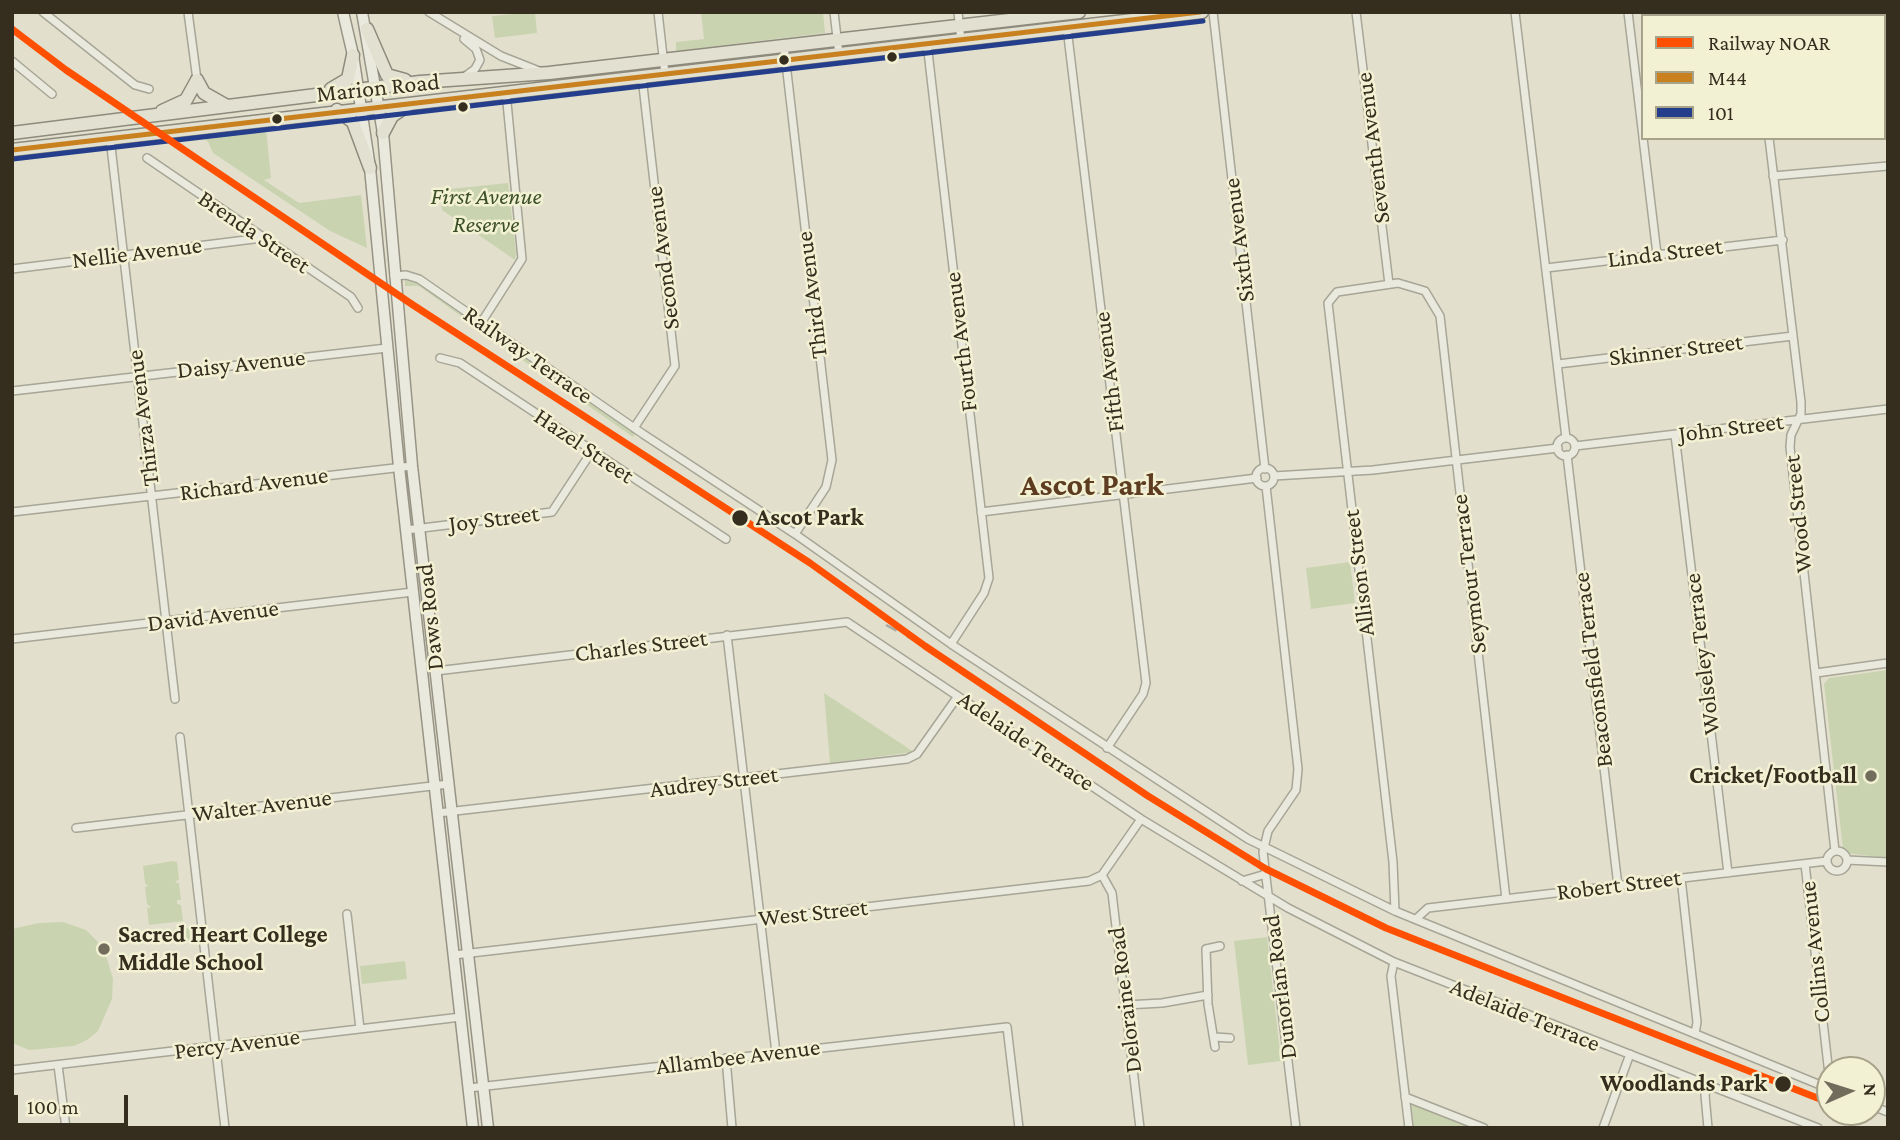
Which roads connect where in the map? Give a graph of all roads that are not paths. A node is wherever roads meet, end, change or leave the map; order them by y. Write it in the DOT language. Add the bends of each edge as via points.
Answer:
graph roads {
  1 [pos="43,12"];
  2 [pos="188,12"];
  3 [pos="343,12"];
  4 [pos="362,12"];
  5 [pos="429,12"];
  6 [pos="658,12"];
  7 [pos="834,12"];
  8 [pos="958,12"];
  9 [pos="1079,12"];
  10 [pos="1202,12"];
  11 [pos="1213,12"];
  12 [pos="1356,12"];
  13 [pos="1515,12"];
  14 [pos="1628,12"];
  15 [pos="960,26"];
  16 [pos="1074,28"];
  17 [pos="367,29"];
  18 [pos="453,29"];
  19 [pos="926,30"];
  20 [pos="837,40"];
  21 [pos="961,41"];
  22 [pos="927,45"];
  23 [pos="784,46"];
  24 [pos="353,55"];
  25 [pos="839,55"];
  26 [pos="663,60"];
  27 [pos="785,60"];
  28 [pos="12,61"];
  29 [pos="545,73"];
  30 [pos="665,74"];
  31 [pos="642,77"];
  32 [pos="461,79"];
  33 [pos="197,80"];
  34 [pos="421,82"];
  35 [pos="376,88"];
  36 [pos="149,89"];
  37 [pos="358,89"];
  38 [pos="506,91"];
  39 [pos="52,94"];
  40 [pos="314,94"];
  41 [pos="414,102"];
  42 [pos="379,106"];
  43 [pos="230,107"];
  44 [pos="361,108"];
  45 [pos="337,110"];
  46 [pos="146,117"];
  47 [pos="1641,121"];
  48 [pos="383,132"];
  49 [pos="12,133"];
  50 [pos="110,138"];
  51 [pos="1643,140"];
  52 [pos="1769,140"];
  53 [pos="12,150"];
  54 [pos="148,158"];
  55 [pos="1888,166"];
  56 [pos="370,168"];
  57 [pos="1773,176"];
  58 [pos="262,238"];
  59 [pos="1783,240"];
  60 [pos="1657,254"];
  61 [pos="124,255"];
  62 [pos="1546,268"];
  63 [pos="12,269"];
  64 [pos="394,276"];
  65 [pos="1389,284"];
  66 [pos="358,308"];
  67 [pos="481,323"];
  68 [pos="1793,336"];
  69 [pos="387,348"];
  70 [pos="440,358"];
  71 [pos="1558,364"];
  72 [pos="138,376"];
  73 [pos="12,391"];
  74 [pos="1888,409"];
  75 [pos="1799,420"];
  76 [pos="634,428"];
  77 [pos="1675,435"];
  78 [pos="1566,438"];
  79 [pos="1575,446"];
  80 [pos="1558,448"];
  81 [pos="592,451"];
  82 [pos="1567,455"];
  83 [pos="1456,460"];
  84 [pos="412,466"];
  85 [pos="399,467"];
  86 [pos="1265,469"];
  87 [pos="1347,470"];
  88 [pos="1274,476"];
  89 [pos="1257,478"];
  90 [pos="1266,486"];
  91 [pos="1123,495"];
  92 [pos="152,496"];
  93 [pos="12,512"];
  94 [pos="981,512"];
  95 [pos="419,528"];
  96 [pos="406,530"];
  97 [pos="795,534"];
  98 [pos="726,540"];
  99 [pos="413,592"];
  100 [pos="166,621"];
  101 [pos="847,622"];
  102 [pos="727,635"];
  103 [pos="12,639"];
  104 [pos="951,644"];
  105 [pos="1888,663"];
  106 [pos="436,671"];
  107 [pos="1816,673"];
  108 [pos="958,696"];
  109 [pos="175,699"];
  110 [pos="180,737"];
  111 [pos="1107,748"];
  112 [pos="744,779"];
  113 [pos="449,784"];
  114 [pos="435,786"];
  115 [pos="452,811"];
  116 [pos="438,813"];
  117 [pos="189,815"];
  118 [pos="1142,819"];
  119 [pos="76,828"];
  120 [pos="1263,847"];
  121 [pos="1835,851"];
  122 [pos="1847,860"];
  123 [pos="1827,861"];
  124 [pos="1888,862"];
  125 [pos="1805,863"];
  126 [pos="1728,873"];
  127 [pos="1266,874"];
  128 [pos="1102,875"];
  129 [pos="1681,878"];
  130 [pos="1242,881"];
  131 [pos="1618,886"];
  132 [pos="1270,897"];
  133 [pos="1506,898"];
  134 [pos="1395,911"];
  135 [pos="348,914"];
  136 [pos="761,919"];
  137 [pos="1416,919"];
  138 [pos="1220,946"];
  139 [pos="468,954"];
  140 [pos="454,955"];
  141 [pos="1394,962"];
  142 [pos="1208,995"];
  143 [pos="1126,1004"];
  144 [pos="461,1017"];
  145 [pos="360,1029"];
  146 [pos="1696,1034"];
  147 [pos="1214,1037"];
  148 [pos="1230,1038"];
  149 [pos="216,1046"];
  150 [pos="1215,1047"];
  151 [pos="776,1052"];
  152 [pos="1630,1054"];
  153 [pos="1827,1056"];
  154 [pos="726,1058"];
  155 [pos="58,1065"];
  156 [pos="12,1070"];
  157 [pos="1816,1083"];
  158 [pos="1708,1084"];
  159 [pos="484,1087"];
  160 [pos="469,1088"];
  161 [pos="1405,1097"];
  162 [pos="66,1128"];
  163 [pos="225,1128"];
  164 [pos="473,1128"];
  165 [pos="488,1128"];
  166 [pos="732,1128"];
  167 [pos="1019,1128"];
  168 [pos="1140,1128"];
  169 [pos="1296,1128"];
  170 [pos="1409,1128"];
  171 [pos="1484,1128"];
  172 [pos="1603,1128"];
  173 [pos="1708,1128"];
  174 [pos="1818,1128"];
  1 -- 36 [label="street" via="135,85"];
  2 -- 33 [label="street"];
  3 -- 24 [label="main road, Daws Road"];
  4 -- 17 [label="main road, Daws Road"];
  5 -- 18 [label="street"];
  6 -- 26 [label="street"];
  7 -- 20 [label="street"];
  8 -- 15 [label="street"];
  9 -- 15 [label="main road, Marion Road"];
  9 -- 16 [label="street, Fifth Avenue"];
  10 -- 16 [label="main road, Marion Road"];
  11 -- 86 [label="street, Sixth Avenue"];
  12 -- 65 [label="street, Seventh Avenue"];
  13 -- 62 [label="street"];
  14 -- 47 [label="street"];
  15 -- 19 [label="main road, Marion Road"];
  15 -- 21 [label="street"];
  16 -- 21 [label="main road, Marion Road"];
  16 -- 91 [label="street, Fifth Avenue" via="1070,43"];
  17 -- 34 [label="main road" via="387,75"];
  17 -- 35 [label="main road, Daws Road"];
  18 -- 29 [label="street" via="517,64"];
  18 -- 32 [label="street" via="476,49 480,60"];
  19 -- 20 [label="main road, Marion Road"];
  19 -- 22 [label="street, Fourth Avenue"];
  20 -- 23 [label="main road, Marion Road"];
  20 -- 25 [label="street"];
  21 -- 22 [label="main road, Marion Road"];
  22 -- 25 [label="main road, Marion Road"];
  22 -- 94 [label="street, Fourth Avenue"];
  23 -- 26 [label="main road, Marion Road"];
  23 -- 27 [label="street, Third Avenue"];
  24 -- 37 [label="main road, Daws Road"];
  24 -- 40 [label="main road" via="348,79"];
  25 -- 27 [label="main road, Marion Road"];
  26 -- 29 [label="main road, Marion Road"];
  26 -- 30 [label="street"];
  27 -- 30 [label="main road, Marion Road"];
  27 -- 97 [label="street, Third Avenue" via="832,460 826,487"];
  28 -- 39 [label="street"];
  29 -- 32 [label="main road, Marion Road"];
  30 -- 31 [label="main road, Marion Road"];
  31 -- 38 [label="main road, Marion Road"];
  31 -- 76 [label="street, Second Avenue" via="675,366"];
  32 -- 34 [label="main road, Marion Road"];
  33 -- 43 [label="main road" via="204,93"];
  33 -- 46 [label="main road" via="186,100"];
  34 -- 35 [label="main road, Marion Road"];
  35 -- 37 [label="main road, Marion Road"];
  35 -- 42 [label="main road, Daws Road"];
  37 -- 40 [label="main road, Marion Road"];
  37 -- 44 [label="main road, Daws Road"];
  38 -- 41 [label="main road, Marion Road"];
  38 -- 67 [label="street" via="522,259"];
  40 -- 43 [label="main road, Marion Road"];
  41 -- 42 [label="main road, Marion Road"];
  41 -- 48 [label="main road" via="393,116"];
  42 -- 44 [label="main road, Marion Road"];
  42 -- 48 [label="main road, Daws Road"];
  43 -- 46 [label="main road, Marion Road"];
  44 -- 45 [label="main road, Marion Road"];
  44 -- 56 [label="main road, Daws Road"];
  45 -- 50 [label="main road, Marion Road"];
  45 -- 56 [label="main road" via="353,122"];
  46 -- 49 [label="main road, Marion Road"];
  48 -- 64 [label="main road, Daws Road"];
  50 -- 53 [label="main road, Marion Road"];
  50 -- 61 [label="street, Thirza Avenue"];
  51 -- 60 [label="street"];
  52 -- 57 [label="street, Wood Street"];
  54 -- 58 [label="street, Brenda Street"];
  55 -- 57 [label="street"];
  56 -- 69 [label="main road, Daws Road"];
  57 -- 59 [label="street, Wood Street"];
  58 -- 61 [label="street, Nellie Avenue"];
  58 -- 66 [label="street, Brenda Street" via="351,297"];
  59 -- 60 [label="street, Linda Street"];
  59 -- 68 [label="street, Wood Street"];
  60 -- 62 [label="street, Linda Street"];
  61 -- 63 [label="street, Nellie Avenue"];
  61 -- 72 [label="street, Thirza Avenue"];
  62 -- 71 [label="street"];
  64 -- 67 [label="street, Railway Terrace" via="419,279"];
  64 -- 84 [label="main road, Daws Road"];
  65 -- 83 [label="street, Seymour Terrace" via="1425,291 1438,310"];
  65 -- 87 [label="street, Allison Street" via="1336,292 1328,303"];
  67 -- 76 [label="street, Railway Terrace"];
  68 -- 71 [label="street, Skinner Street"];
  68 -- 75 [label="street, Wood Street"];
  69 -- 72 [label="street, Daisy Avenue"];
  69 -- 85 [label="main road, Daws Road"];
  70 -- 81 [label="street, Hazel Street" via="460,363"];
  71 -- 78 [label="street"];
  72 -- 73 [label="street, Daisy Avenue"];
  72 -- 92 [label="street, Thirza Avenue"];
  74 -- 75 [label="street, John Street"];
  75 -- 77 [label="street, John Street"];
  75 -- 107 [label="street, Wood Street" via="1790,441"];
  76 -- 97 [label="street, Railway Terrace"];
  77 -- 79 [label="street, John Street"];
  77 -- 126 [label="street, Wolseley Terrace"];
  78 -- 79 [label="street"];
  78 -- 80 [label="street"];
  79 -- 82 [label="street"];
  80 -- 82 [label="street"];
  80 -- 83 [label="street"];
  81 -- 95 [label="street, Joy Street" via="552,512"];
  81 -- 98 [label="street, Hazel Street"];
  82 -- 131 [label="street, Beaconsfield Terrace"];
  83 -- 87 [label="street"];
  83 -- 133 [label="street, Seymour Terrace"];
  84 -- 85 [label="street, Richard Avenue"];
  84 -- 95 [label="main road, Daws Road"];
  85 -- 92 [label="street, Richard Avenue"];
  85 -- 96 [label="main road, Daws Road"];
  86 -- 88 [label="street"];
  86 -- 89 [label="street"];
  87 -- 88 [label="street"];
  87 -- 134 [label="street, Allison Street"];
  88 -- 90 [label="street"];
  89 -- 90 [label="street"];
  89 -- 91 [label="street"];
  90 -- 120 [label="street" via="1298,769 1296,790 1268,831"];
  91 -- 94 [label="street"];
  91 -- 111 [label="street, Fifth Avenue" via="1146,683"];
  92 -- 93 [label="street, Richard Avenue"];
  92 -- 100 [label="street, Thirza Avenue"];
  94 -- 104 [label="street, Fourth Avenue" via="989,578"];
  95 -- 96 [label="street, Joy Street"];
  95 -- 106 [label="main road, Daws Road"];
  96 -- 99 [label="main road, Daws Road"];
  97 -- 104 [label="street, Railway Terrace"];
  99 -- 100 [label="street, David Avenue"];
  99 -- 114 [label="main road, Daws Road"];
  100 -- 103 [label="street, David Avenue"];
  100 -- 109 [label="street, Thirza Avenue"];
  101 -- 102 [label="street, Charles Street"];
  101 -- 108 [label="street, Adelaide Terrace"];
  102 -- 106 [label="street, Charles Street"];
  102 -- 112 [label="street"];
  104 -- 111 [label="street, Railway Terrace"];
  105 -- 107 [label="street"];
  106 -- 113 [label="main road, Daws Road"];
  107 -- 121 [label="street, Wood Street"];
  108 -- 112 [label="street, Audrey Street" via="917,754 907,759"];
  108 -- 118 [label="street, Adelaide Terrace"];
  110 -- 117 [label="street"];
  111 -- 120 [label="street, Railway Terrace"];
  112 -- 115 [label="street, Audrey Street"];
  112 -- 136 [label="street"];
  113 -- 114 [label="street, Walter Avenue"];
  113 -- 115 [label="main road, Daws Road"];
  114 -- 116 [label="main road, Daws Road"];
  114 -- 117 [label="street, Walter Avenue"];
  115 -- 116 [label="street, Audrey Street"];
  115 -- 139 [label="main road, Daws Road"];
  116 -- 140 [label="main road, Daws Road"];
  117 -- 119 [label="street, Walter Avenue"];
  117 -- 149 [label="street"];
  118 -- 128 [label="street"];
  118 -- 130 [label="street, Adelaide Terrace"];
  120 -- 127 [label="street, Dunorlan Road"];
  120 -- 134 [label="street, Railway Terrace"];
  121 -- 122 [label="street"];
  121 -- 123 [label="street"];
  122 -- 123 [label="street" via="1838,870 1830,868"];
  122 -- 124 [label="street"];
  123 -- 125 [label="street, Robert Street"];
  125 -- 126 [label="street, Robert Street"];
  125 -- 153 [label="street, Collins Avenue"];
  126 -- 129 [label="street, Robert Street"];
  127 -- 130 [label="street"];
  127 -- 132 [label="street, Dunorlan Road"];
  128 -- 136 [label="street, West Street" via="1079,883"];
  128 -- 143 [label="street, Deloraine Road" via="1112,893"];
  129 -- 131 [label="street, Robert Street"];
  129 -- 146 [label="street"];
  130 -- 132 [label="street, Adelaide Terrace"];
  131 -- 133 [label="street, Robert Street"];
  132 -- 141 [label="street, Adelaide Terrace"];
  132 -- 169 [label="street, Dunorlan Road"];
  133 -- 137 [label="street, Robert Street" via="1428,908"];
  134 -- 137 [label="street, Railway Terrace"];
  135 -- 145 [label="street"];
  136 -- 139 [label="street, West Street"];
  136 -- 151 [label="street"];
  137 -- 146 [label="street, Railway Terrace"];
  138 -- 142 [label="street" via="1206,949"];
  139 -- 140 [label="street, West Street"];
  139 -- 159 [label="main road, Daws Road"];
  140 -- 144 [label="main road, Daws Road"];
  141 -- 152 [label="street, Adelaide Terrace"];
  141 -- 161 [label="street" via="1391,976"];
  142 -- 143 [label="street"];
  142 -- 147 [label="street"];
  143 -- 168 [label="street, Deloraine Road"];
  144 -- 145 [label="street, Percy Avenue"];
  144 -- 160 [label="main road, Daws Road"];
  145 -- 149 [label="street, Percy Avenue"];
  146 -- 157 [label="street, Railway Terrace"];
  147 -- 148 [label="street"];
  147 -- 150 [label="street"];
  149 -- 155 [label="street, Percy Avenue"];
  149 -- 163 [label="street"];
  151 -- 154 [label="street, Allambee Avenue"];
  151 -- 167 [label="street, Allambee Avenue" via="1007,1027"];
  152 -- 158 [label="street, Adelaide Terrace"];
  152 -- 172 [label="street"];
  154 -- 159 [label="street, Allambee Avenue"];
  154 -- 166 [label="street"];
  155 -- 156 [label="street, Percy Avenue"];
  155 -- 162 [label="street"];
  158 -- 173 [label="street"];
  158 -- 174 [label="street, Adelaide Terrace"];
  159 -- 160 [label="street, Allambee Avenue"];
  159 -- 165 [label="main road, Daws Road"];
  160 -- 164 [label="main road, Daws Road"];
  161 -- 170 [label="street"];
  161 -- 171 [label="street"];
}
